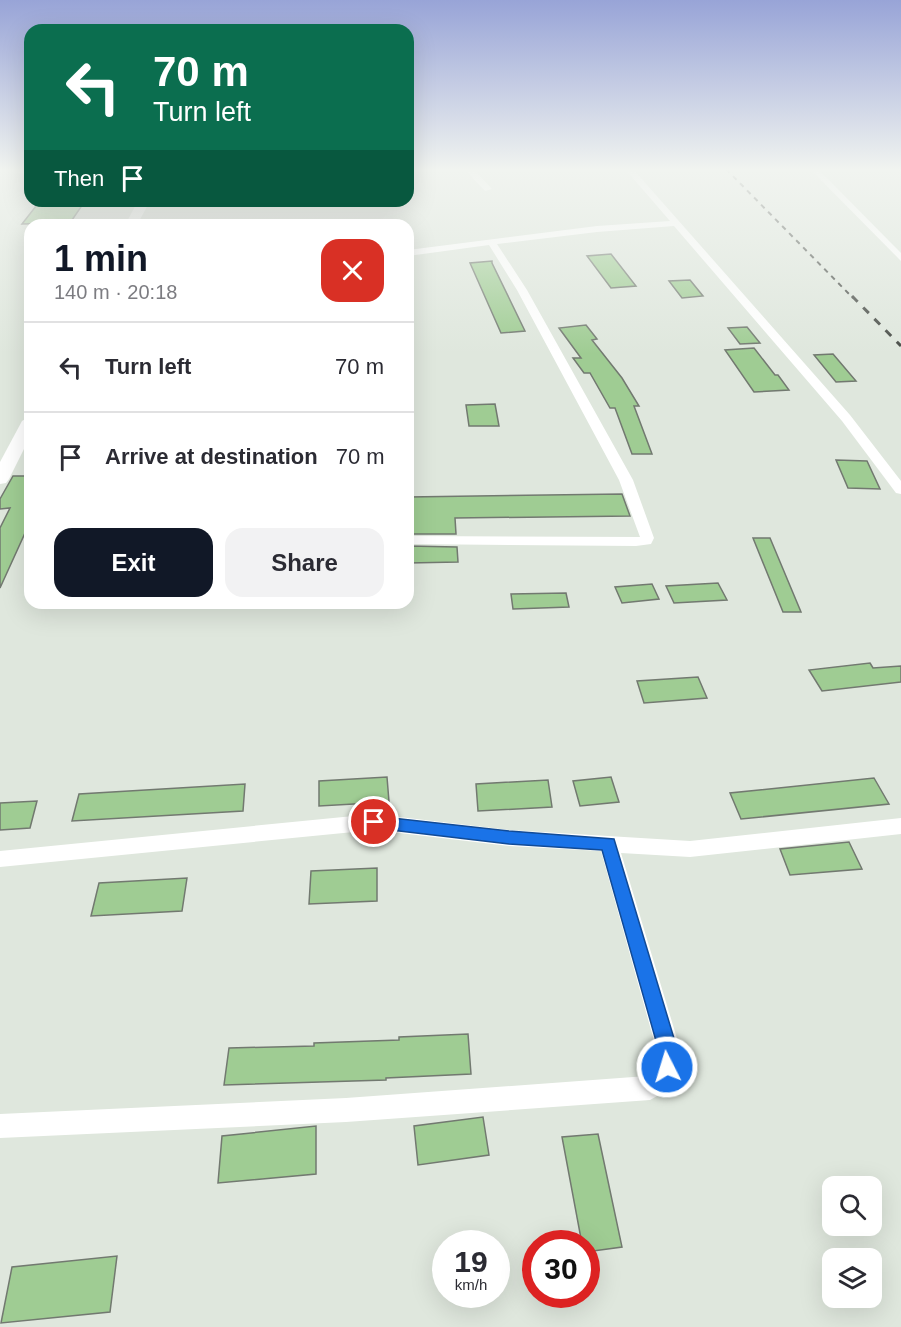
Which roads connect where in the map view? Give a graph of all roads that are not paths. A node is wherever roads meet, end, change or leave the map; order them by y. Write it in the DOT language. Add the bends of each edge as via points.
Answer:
graph roads {
  1 [pos="583,231"];
  2 [pos="682,231"];
  3 [pos="878,231"];
  4 [pos="492,243"];
  5 [pos="896,248"];
  6 [pos="414,252"];
  7 [pos="901,258"];
  8 [pos="24,433"];
  9 [pos="0,479"];
  10 [pos="901,490"];
  11 [pos="414,540"];
  12 [pos="901,826"];
  13 [pos="609,844"];
  14 [pos="0,859"];
  15 [pos="0,1126"];
  1 -- 4 [label="street"];
  2 -- 10 [label="street" via="846,418"];
  3 -- 5 [label="street"];
  4 -- 6 [label="street"];
  4 -- 11 [label="street" via="626,480 647,538 636,542"];
  5 -- 7 [label="street"];
  8 -- 9 [label="street"];
  12 -- 13 [label="street" via="690,849"];
  13 -- 14 [label="street" via="509,838 374,822"];
  13 -- 15 [label="street" via="669,1055 665,1079 650,1088 346,1110"];
}
